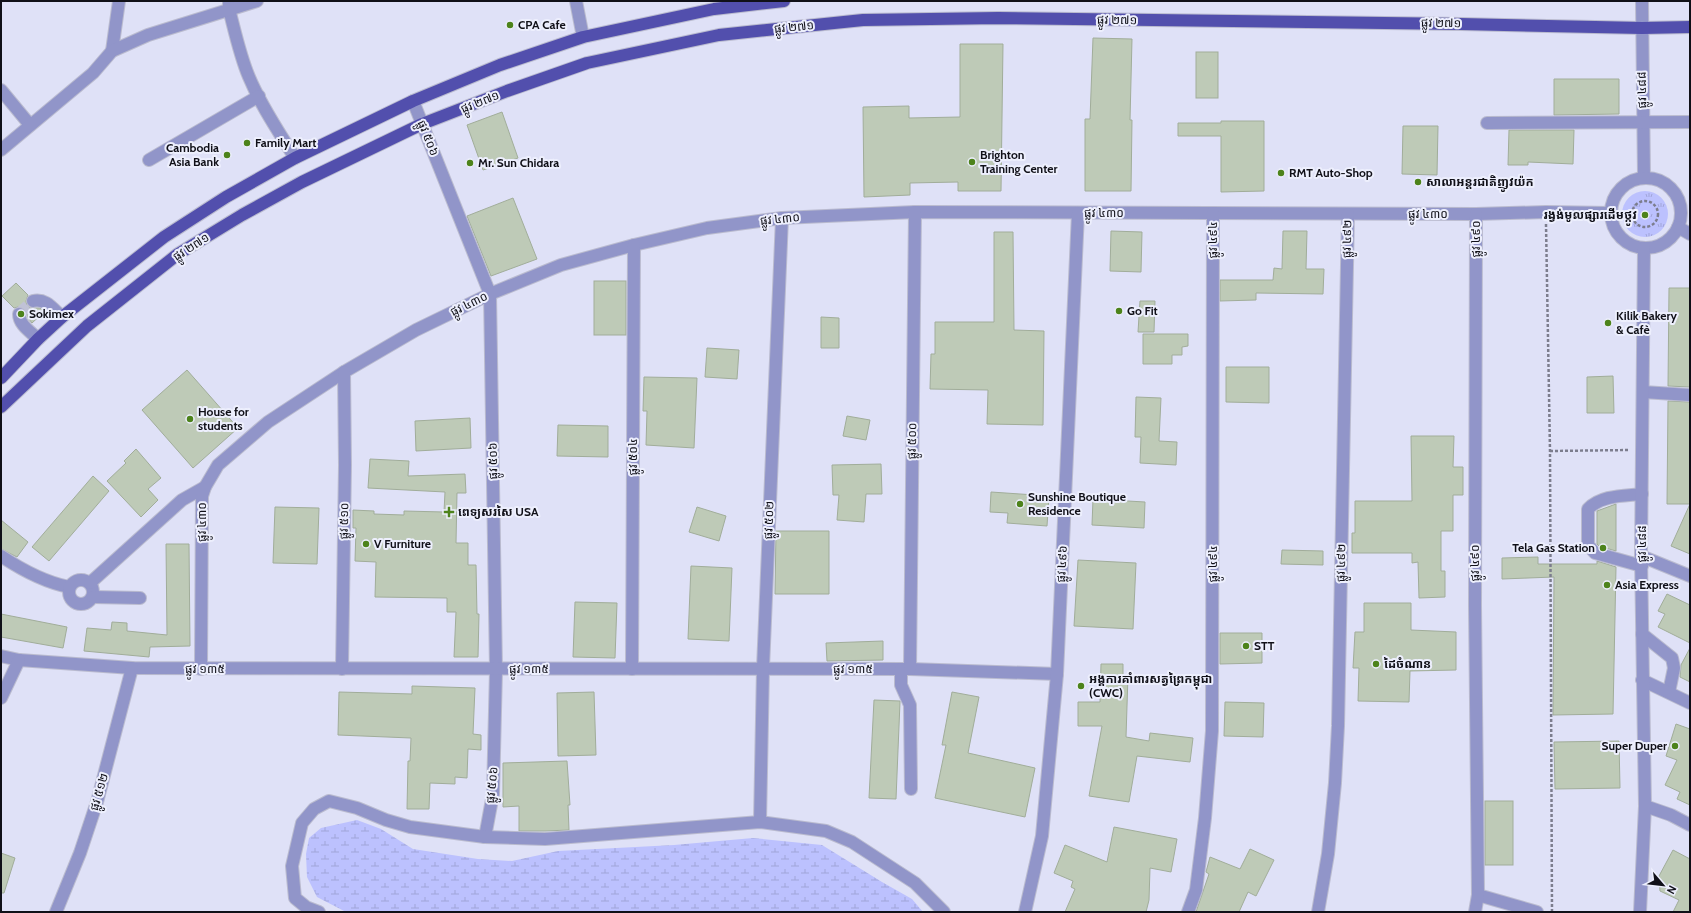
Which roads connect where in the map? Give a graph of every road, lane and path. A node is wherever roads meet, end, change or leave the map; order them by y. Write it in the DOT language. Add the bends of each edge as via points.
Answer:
graph roads {
  1 [pos="119,1"];
  2 [pos="257,1"];
  3 [pos="576,1"];
  4 [pos="784,1"];
  5 [pos="1642,1"];
  6 [pos="229,5"];
  7 [pos="1642,28"];
  8 [pos="1690,28"];
  9 [pos="583,37"];
  10 [pos="112,51"];
  11 [pos="1,90"];
  12 [pos="259,96"];
  13 [pos="413,100"];
  14 [pos="1643,122"];
  15 [pos="1690,122"];
  16 [pos="1487,123"];
  17 [pos="422,124"];
  18 [pos="30,125"];
  19 [pos="1,150"];
  20 [pos="295,158"];
  21 [pos="150,160"];
  22 [pos="1644,178"];
  23 [pos="1638,203"];
  24 [pos="1685,211"];
  25 [pos="915,212"];
  26 [pos="1546,212"];
  27 [pos="1078,213"];
  28 [pos="1213,213"];
  29 [pos="1611,213"];
  30 [pos="1348,214"];
  31 [pos="1476,214"];
  32 [pos="782,218"];
  33 [pos="1678,227"];
  34 [pos="1690,234"];
  35 [pos="634,245"];
  36 [pos="1644,248"];
  37 [pos="490,294"];
  38 [pos="33,301"];
  39 [pos="19,314"];
  40 [pos="62,317"];
  41 [pos="38,339"];
  42 [pos="344,372"];
  43 [pos="1,378"];
  44 [pos="1643,392"];
  45 [pos="1690,395"];
  46 [pos="1,407"];
  47 [pos="1642,450"];
  48 [pos="1550,451"];
  49 [pos="204,487"];
  50 [pos="1642,494"];
  51 [pos="1,556"];
  52 [pos="1642,561"];
  53 [pos="1690,576"];
  54 [pos="90,583"];
  55 [pos="69,587"];
  56 [pos="93,596"];
  57 [pos="140,598"];
  58 [pos="1642,634"];
  59 [pos="1,656"];
  60 [pos="20,660"];
  61 [pos="132,668"];
  62 [pos="763,668"];
  63 [pos="201,669"];
  64 [pos="342,669"];
  65 [pos="632,669"];
  66 [pos="906,669"];
  67 [pos="496,670"];
  68 [pos="1057,674"];
  69 [pos="1642,680"];
  70 [pos="1669,692"];
  71 [pos="1,698"];
  72 [pos="1690,703"];
  73 [pos="911,789"];
  74 [pos="1644,806"];
  75 [pos="760,822"];
  76 [pos="1690,825"];
  77 [pos="485,837"];
  78 [pos="1478,895"];
  79 [pos="56,912"];
  80 [pos="318,912"];
  81 [pos="944,912"];
  82 [pos="1025,912"];
  83 [pos="1188,912"];
  84 [pos="1318,912"];
  85 [pos="1475,912"];
  86 [pos="1537,912"];
  87 [pos="1552,912"];
  88 [pos="1640,912"];
  1 -- 10 [label="street"];
  2 -- 6 [label="street"];
  3 -- 9 [label="street"];
  4 -- 9 [label="main road, ផ្លូវ ២៧១" via="714,9"];
  5 -- 7 [label="street, ផ្លូវ ៤៨៨"];
  6 -- 10 [label="street"];
  6 -- 12 [label="street" via="241,55"];
  7 -- 8 [label="main road, ផ្លូវ ២៧១"];
  7 -- 14 [label="street, ផ្លូវ ៤៨៨"];
  7 -- 17 [label="main road, ផ្លូវ ២៧១" via="1006,18 863,20 719,35 587,63"];
  9 -- 13 [label="main road, ផ្លូវ ២៧១" via="500,65"];
  10 -- 18 [label="street" via="93,73"];
  11 -- 18 [label="street"];
  12 -- 20 [label="street"];
  12 -- 21 [label="street"];
  13 -- 17 [label="street, ផ្លូវ ៥០៦"];
  13 -- 20 [label="main road, ផ្លូវ ២៧១"];
  14 -- 15 [label="street"];
  14 -- 16 [label="street"];
  14 -- 22 [label="street, ផ្លូវ ៤៨៨"];
  17 -- 37 [label="street, ផ្លូវ ៥០៦"];
  17 -- 46 [label="main road, ផ្លូវ ២៧១" via="302,182 178,254 87,326"];
  18 -- 19 [label="street"];
  20 -- 40 [label="main road, ផ្លូវ ២៧១" via="226,197 164,237"];
  22 -- 24 [label="street" via="1662,182 1669,187"];
  22 -- 29 [label="street" via="1624,185 1617,193"];
  23 -- 23 [label="path" via="1634,207 1632,219 1645,228 1654,225 1659,214 1655,205 1648,201"];
  24 -- 33 [label="street"];
  25 -- 27 [label="street, ផ្លូវ ៤៣០"];
  25 -- 32 [label="street, ផ្លូវ ៤៣០"];
  25 -- 66 [label="street, ផ្លូវ ៥០០"];
  26 -- 29 [label="street, ផ្លូវ ៤៣០"];
  26 -- 31 [label="street, ផ្លូវ ៤៣០"];
  26 -- 48 [label="path"];
  27 -- 28 [label="street, ផ្លូវ ៤៣០"];
  27 -- 68 [label="street, ផ្លូវ ៤៩៦"];
  28 -- 30 [label="street, ផ្លូវ ៤៣០"];
  28 -- 83 [label="street, ផ្លូវ ៤៩៤" via="1212,731 1196,890"];
  29 -- 36 [label="street" via="1612,222 1620,237 1631,245"];
  30 -- 31 [label="street, ផ្លូវ ៤៣០"];
  30 -- 84 [label="street, ផ្លូវ ៤៩២" via="1338,726 1328,854"];
  31 -- 78 [label="street, ផ្លូវ ៤៩០" via="1475,605"];
  32 -- 35 [label="street, ផ្លូវ ៤៣០" via="707,228"];
  32 -- 62 [label="street, ផ្លូវ ៥០២"];
  33 -- 34 [label="street"];
  33 -- 36 [label="street" via="1664,243"];
  35 -- 37 [label="street, ផ្លូវ ៤៣០" via="561,266"];
  35 -- 65 [label="street, ផ្លូវ ៥០៤"];
  36 -- 44 [label="street, ផ្លូវ ៤៨៨"];
  37 -- 42 [label="street, ផ្លូវ ៤៣០" via="416,330"];
  37 -- 67 [label="street, ផ្លូវ ៥០៦"];
  38 -- 40 [label="street" via="40,299"];
  39 -- 41 [label="street" via="22,324"];
  40 -- 41 [label="main road, ផ្លូវ ២៧១"];
  41 -- 43 [label="main road, ផ្លូវ ២៧១"];
  42 -- 49 [label="street, ផ្លូវ ៤៣០" via="268,422 218,465"];
  42 -- 64 [label="street, ផ្លូវ ៥១០"];
  44 -- 45 [label="street"];
  44 -- 47 [label="street, ផ្លូវ ៤៨៨"];
  47 -- 48 [label="path"];
  47 -- 50 [label="street, ផ្លូវ ៤៨៨"];
  48 -- 87 [label="path"];
  49 -- 54 [label="street" via="182,500"];
  49 -- 63 [label="street, ផ្លូវ ៤៣០"];
  50 -- 52 [label="street, ផ្លូវ ៤៨៨"];
  50 -- 52 [label="street" via="1594,502 1588,509 1588,545 1595,553"];
  51 -- 55 [label="street" via="24,571 56,585"];
  52 -- 53 [label="street"];
  52 -- 58 [label="street, ផ្លូវ ៤៨៨"];
  54 -- 55 [label="street" via="82,579"];
  54 -- 56 [label="street"];
  55 -- 56 [label="street" via="69,596 77,604 86,604"];
  56 -- 57 [label="street"];
  58 -- 69 [label="street, ផ្លូវ ៤៨៨"];
  58 -- 70 [label="street" via="1672,658 1674,668"];
  59 -- 60 [label="street, ផ្លូវ ១៣៥"];
  60 -- 61 [label="street, ផ្លូវ ១៣៥"];
  60 -- 71 [label="street"];
  61 -- 63 [label="street, ផ្លូវ ១៣៥"];
  61 -- 79 [label="street, ផ្លូវ ៥១២" via="96,802 80,853"];
  62 -- 65 [label="street, ផ្លូវ ១៣៥"];
  62 -- 66 [label="street, ផ្លូវ ១៣៥"];
  62 -- 75 [label="street, ផ្លូវ ៥០២"];
  63 -- 64 [label="street, ផ្លូវ ១៣៥"];
  64 -- 67 [label="street, ផ្លូវ ១៣៥"];
  65 -- 67 [label="street, ផ្លូវ ១៣៥"];
  66 -- 68 [label="street, ផ្លូវ ១៣៥"];
  66 -- 73 [label="street, ផ្លូវ ៥០០" via="901,685 910,705"];
  67 -- 77 [label="street, ផ្លូវ ៥០៦" via="493,794"];
  68 -- 82 [label="street, ផ្លូវ ៤៩៦" via="1042,836"];
  69 -- 70 [label="street"];
  69 -- 74 [label="street, ផ្លូវ ៤៨៨"];
  70 -- 72 [label="street"];
  74 -- 76 [label="street"];
  74 -- 88 [label="street, ផ្លូវ ៤៨៨"];
  75 -- 77 [label="street" via="545,839"];
  75 -- 81 [label="street" via="826,831 852,842 915,883"];
  77 -- 80 [label="street" via="410,826 329,801 314,809 302,823 292,866 295,898"];
  78 -- 85 [label="street, ផ្លូវ ៤៩០"];
  78 -- 86 [label="street"];
}
